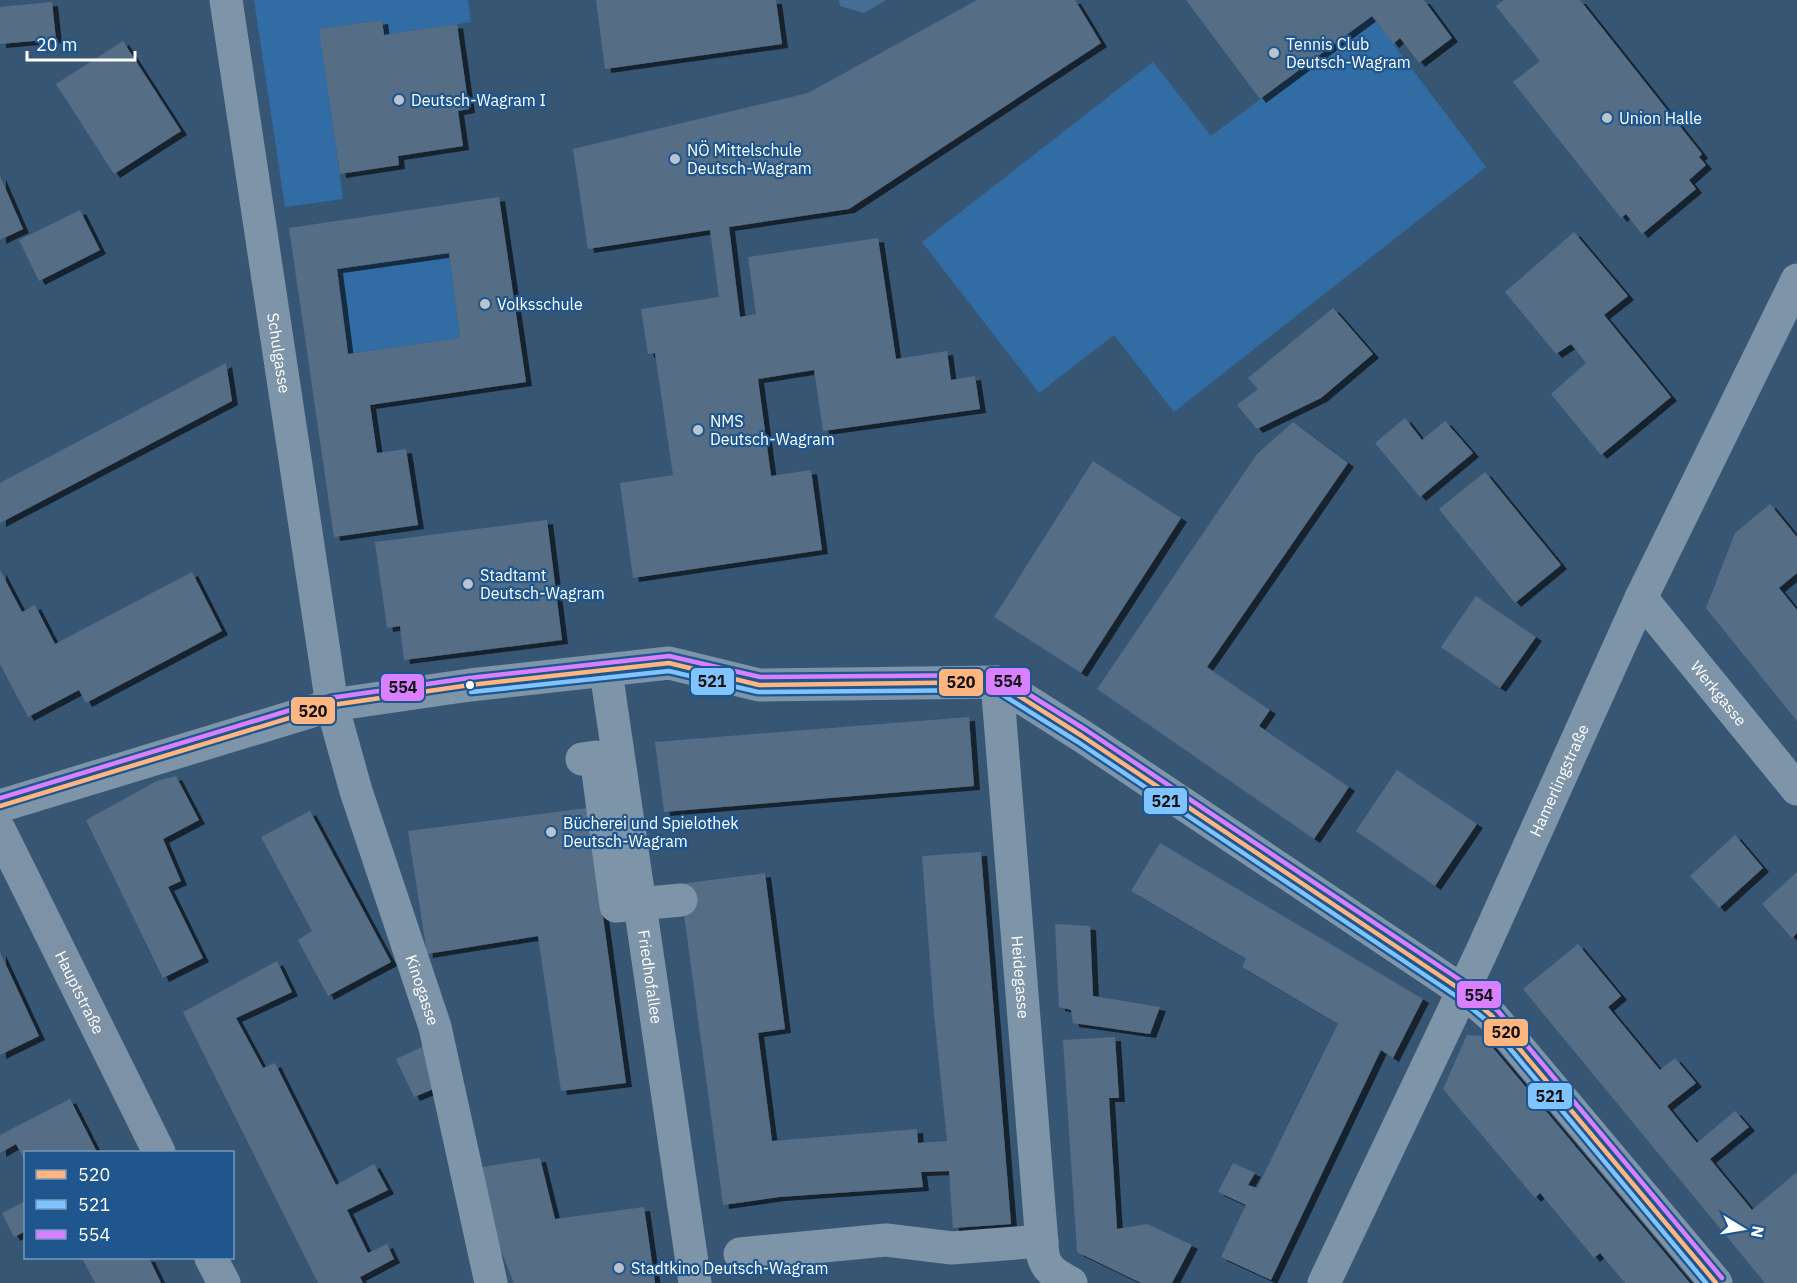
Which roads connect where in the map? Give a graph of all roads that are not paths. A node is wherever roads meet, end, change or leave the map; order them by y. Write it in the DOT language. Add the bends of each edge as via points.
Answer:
graph roads {
  1 [pos="226,0"];
  2 [pos="1797,280"];
  3 [pos="1641,598"];
  4 [pos="606,671"];
  5 [pos="997,682"];
  6 [pos="332,705"];
  7 [pos="582,759"];
  8 [pos="1797,789"];
  9 [pos="0,806"];
  10 [pos="0,831"];
  11 [pos="681,900"];
  12 [pos="640,903"];
  13 [pos="1464,992"];
  14 [pos="159,1151"];
  15 [pos="740,1254"];
  16 [pos="213,1259"];
  17 [pos="1054,1264"];
  18 [pos="224,1283"];
  19 [pos="491,1283"];
  20 [pos="695,1283"];
  21 [pos="1324,1283"];
  22 [pos="1716,1283"];
  1 -- 6 [label="street, Schulgasse"];
  2 -- 3 [label="street, Hamerlingstraße"];
  3 -- 8 [label="street, Werkgasse"];
  3 -- 13 [label="street, Hamerlingstraße"];
  4 -- 5 [label="street" via="669,663 759,685"];
  4 -- 6 [label="street"];
  4 -- 12 [label="street, Friedhofallee"];
  5 -- 13 [label="street"];
  5 -- 17 [label="street, Heidegasse"];
  6 -- 9 [label="street"];
  6 -- 19 [label="street, Kinogasse" via="356,791 455,1091"];
  7 -- 12 [label="street" via="596,758 616,906"];
  10 -- 14 [label="main road, Hauptstraße"];
  11 -- 12 [label="street"];
  12 -- 20 [label="street, Friedhofallee"];
  13 -- 21 [label="street, Hamerlingstraße"];
  13 -- 22 [label="street" via="1492,1016"];
  15 -- 17 [label="street" via="886,1240"];
  16 -- 18 [label="main road"];
}
